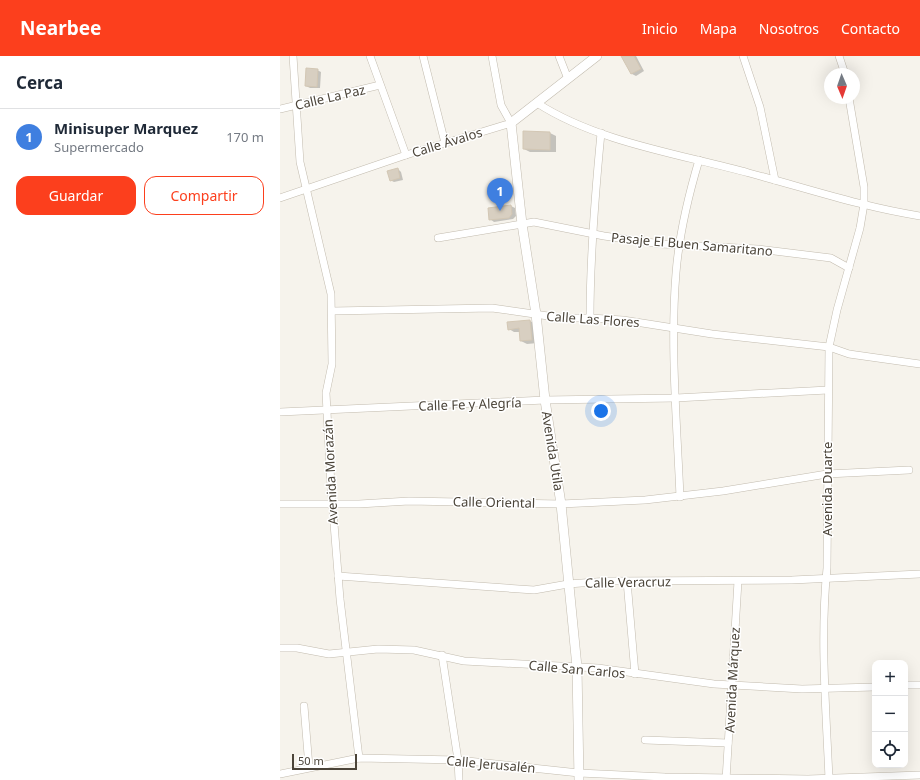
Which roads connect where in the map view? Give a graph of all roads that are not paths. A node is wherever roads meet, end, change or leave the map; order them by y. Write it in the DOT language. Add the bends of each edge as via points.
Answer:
graph roads {
  1 [pos="293,56"];
  2 [pos="370,56"];
  3 [pos="422,56"];
  4 [pos="492,56"];
  5 [pos="559,56"];
  6 [pos="597,56"];
  7 [pos="743,56"];
  8 [pos="839,56"];
  9 [pos="843,68"];
  10 [pos="568,79"];
  11 [pos="380,85"];
  12 [pos="537,103"];
  13 [pos="850,104"];
  14 [pos="296,105"];
  15 [pos="280,109"];
  16 [pos="511,123"];
  17 [pos="601,133"];
  18 [pos="445,143"];
  19 [pos="406,155"];
  20 [pos="699,160"];
  21 [pos="775,180"];
  22 [pos="306,189"];
  23 [pos="280,198"];
  24 [pos="864,204"];
  25 [pos="920,216"];
  26 [pos="522,224"];
  27 [pos="592,234"];
  28 [pos="438,238"];
  29 [pos="681,245"];
  30 [pos="849,268"];
  31 [pos="332,311"];
  32 [pos="536,314"];
  33 [pos="590,318"];
  34 [pos="674,327"];
  35 [pos="829,347"];
  36 [pos="920,364"];
  37 [pos="828,390"];
  38 [pos="676,398"];
  39 [pos="545,400"];
  40 [pos="327,410"];
  41 [pos="280,412"];
  42 [pos="909,470"];
  43 [pos="827,474"];
  44 [pos="680,497"];
  45 [pos="280,504"];
  46 [pos="561,504"];
  47 [pos="332,505"];
  48 [pos="920,574"];
  49 [pos="338,576"];
  50 [pos="826,579"];
  51 [pos="628,581"];
  52 [pos="738,581"];
  53 [pos="568,584"];
  54 [pos="280,648"];
  55 [pos="346,652"];
  56 [pos="442,655"];
  57 [pos="577,667"];
  58 [pos="635,674"];
  59 [pos="731,685"];
  60 [pos="908,685"];
  61 [pos="920,685"];
  62 [pos="872,687"];
  63 [pos="824,689"];
  64 [pos="304,706"];
  65 [pos="645,740"];
  66 [pos="728,742"];
  67 [pos="359,758"];
  68 [pos="458,760"];
  69 [pos="309,767"];
  70 [pos="280,774"];
  71 [pos="920,775"];
  72 [pos="579,776"];
  73 [pos="892,778"];
  74 [pos="726,779"];
  75 [pos="829,779"];
  76 [pos="459,780"];
  77 [pos="808,780"];
  1 -- 14 [label="street, Avenida Morazán"];
  2 -- 11 [label="street"];
  3 -- 18 [label="street"];
  4 -- 16 [label="street" via="501,105"];
  5 -- 10 [label="street"];
  6 -- 10 [label="street, Calle Ávalos"];
  7 -- 21 [label="street" via="760,107"];
  8 -- 9 [label="street"];
  10 -- 12 [label="street, Calle Ávalos"];
  11 -- 14 [label="street, Calle La Paz"];
  11 -- 19 [label="street"];
  12 -- 16 [label="street, Calle Ávalos"];
  12 -- 17 [label="street" via="558,116"];
  13 -- 24 [label="street, Avenida Duarte" via="864,187"];
  14 -- 15 [label="street, Calle La Paz"];
  14 -- 22 [label="street, Avenida Morazán" via="300,162"];
  16 -- 18 [label="street, Calle Ávalos"];
  16 -- 26 [label="street, Avenida Utila"];
  17 -- 20 [label="street"];
  17 -- 27 [label="street"];
  18 -- 19 [label="street, Calle Ávalos"];
  19 -- 22 [label="street, Calle Ávalos"];
  20 -- 21 [label="street"];
  20 -- 29 [label="street" via="684,219"];
  21 -- 24 [label="street"];
  22 -- 23 [label="street, Calle Ávalos"];
  22 -- 31 [label="street, Avenida Morazán" via="331,294"];
  24 -- 25 [label="street"];
  24 -- 30 [label="street, Avenida Duarte"];
  26 -- 27 [label="street, Pasaje El Buen Samaritano" via="534,222"];
  26 -- 28 [label="street, Pasaje El Buen Samaritano"];
  26 -- 32 [label="street, Avenida Utila"];
  27 -- 29 [label="street, Pasaje El Buen Samaritano"];
  27 -- 33 [label="street"];
  29 -- 30 [label="street, Pasaje El Buen Samaritano" via="811,255 832,258"];
  29 -- 34 [label="street" via="676,272"];
  30 -- 35 [label="street, Avenida Duarte"];
  31 -- 32 [label="street, Calle Las Flores" via="492,308"];
  31 -- 40 [label="street, Avenida Morazán" via="332,364 326,393"];
  32 -- 33 [label="street, Calle Las Flores" via="562,318"];
  32 -- 39 [label="street, Avenida Utila"];
  33 -- 34 [label="street, Calle Las Flores"];
  34 -- 35 [label="street, Calle Las Flores" via="712,334"];
  34 -- 38 [label="street"];
  35 -- 36 [label="street, Calle Las Flores" via="848,354"];
  35 -- 37 [label="street, Avenida Duarte"];
  37 -- 38 [label="street, Calle Fe y Alegría"];
  37 -- 43 [label="street, Avenida Duarte"];
  38 -- 39 [label="street, Calle Fe y Alegría"];
  38 -- 44 [label="street"];
  39 -- 40 [label="street, Calle Fe y Alegría"];
  39 -- 46 [label="street, Avenida Utila"];
  40 -- 41 [label="street, Calle Fe y Alegría"];
  40 -- 47 [label="street, Avenida Morazán"];
  42 -- 43 [label="street, Calle Oriental"];
  43 -- 44 [label="street, Calle Oriental"];
  43 -- 50 [label="street, Avenida Duarte"];
  44 -- 46 [label="street, Calle Oriental"];
  45 -- 47 [label="street, Calle Oriental"];
  46 -- 47 [label="street, Calle Oriental" via="409,501"];
  46 -- 53 [label="street, Avenida Utila"];
  47 -- 49 [label="street, Avenida Morazán"];
  48 -- 50 [label="street, Calle Veracruz"];
  49 -- 53 [label="street, Calle Veracruz" via="534,590"];
  49 -- 55 [label="street, Avenida Morazán"];
  50 -- 52 [label="street, Calle Veracruz"];
  50 -- 63 [label="street, Avenida Duarte"];
  51 -- 52 [label="street, Calle Veracruz"];
  51 -- 53 [label="street, Calle Veracruz"];
  51 -- 58 [label="street"];
  52 -- 59 [label="street, Avenida Márquez"];
  53 -- 57 [label="street, Avenida Utila"];
  54 -- 55 [label="street, Calle San Carlos" via="297,648 328,654"];
  55 -- 56 [label="street, Calle San Carlos" via="378,649"];
  55 -- 67 [label="street, Avenida Morazán"];
  56 -- 57 [label="street, Calle San Carlos" via="464,661"];
  56 -- 68 [label="street"];
  57 -- 58 [label="street, Calle San Carlos"];
  57 -- 72 [label="street, Avenida Utila"];
  58 -- 59 [label="street, Calle San Carlos"];
  59 -- 63 [label="street, Calle San Carlos"];
  59 -- 66 [label="street, Avenida Márquez"];
  60 -- 61 [label="street"];
  62 -- 63 [label="street, Calle San Carlos"];
  63 -- 75 [label="street, Avenida Duarte"];
  64 -- 69 [label="street"];
  65 -- 66 [label="street"];
  66 -- 74 [label="street, Avenida Márquez"];
  67 -- 68 [label="street, Calle Jerusalén"];
  67 -- 69 [label="street, Calle Jerusalén"];
  68 -- 72 [label="street, Calle Jerusalén"];
  68 -- 76 [label="street"];
  69 -- 70 [label="street, Calle Jerusalén"];
  71 -- 73 [label="street, Calle Jerusalén"];
  72 -- 74 [label="street, Calle Jerusalén"];
  73 -- 75 [label="street, Calle Jerusalén"];
  74 -- 77 [label="street, Calle Jerusalén"];
  75 -- 77 [label="street, Calle Jerusalén"];
}
